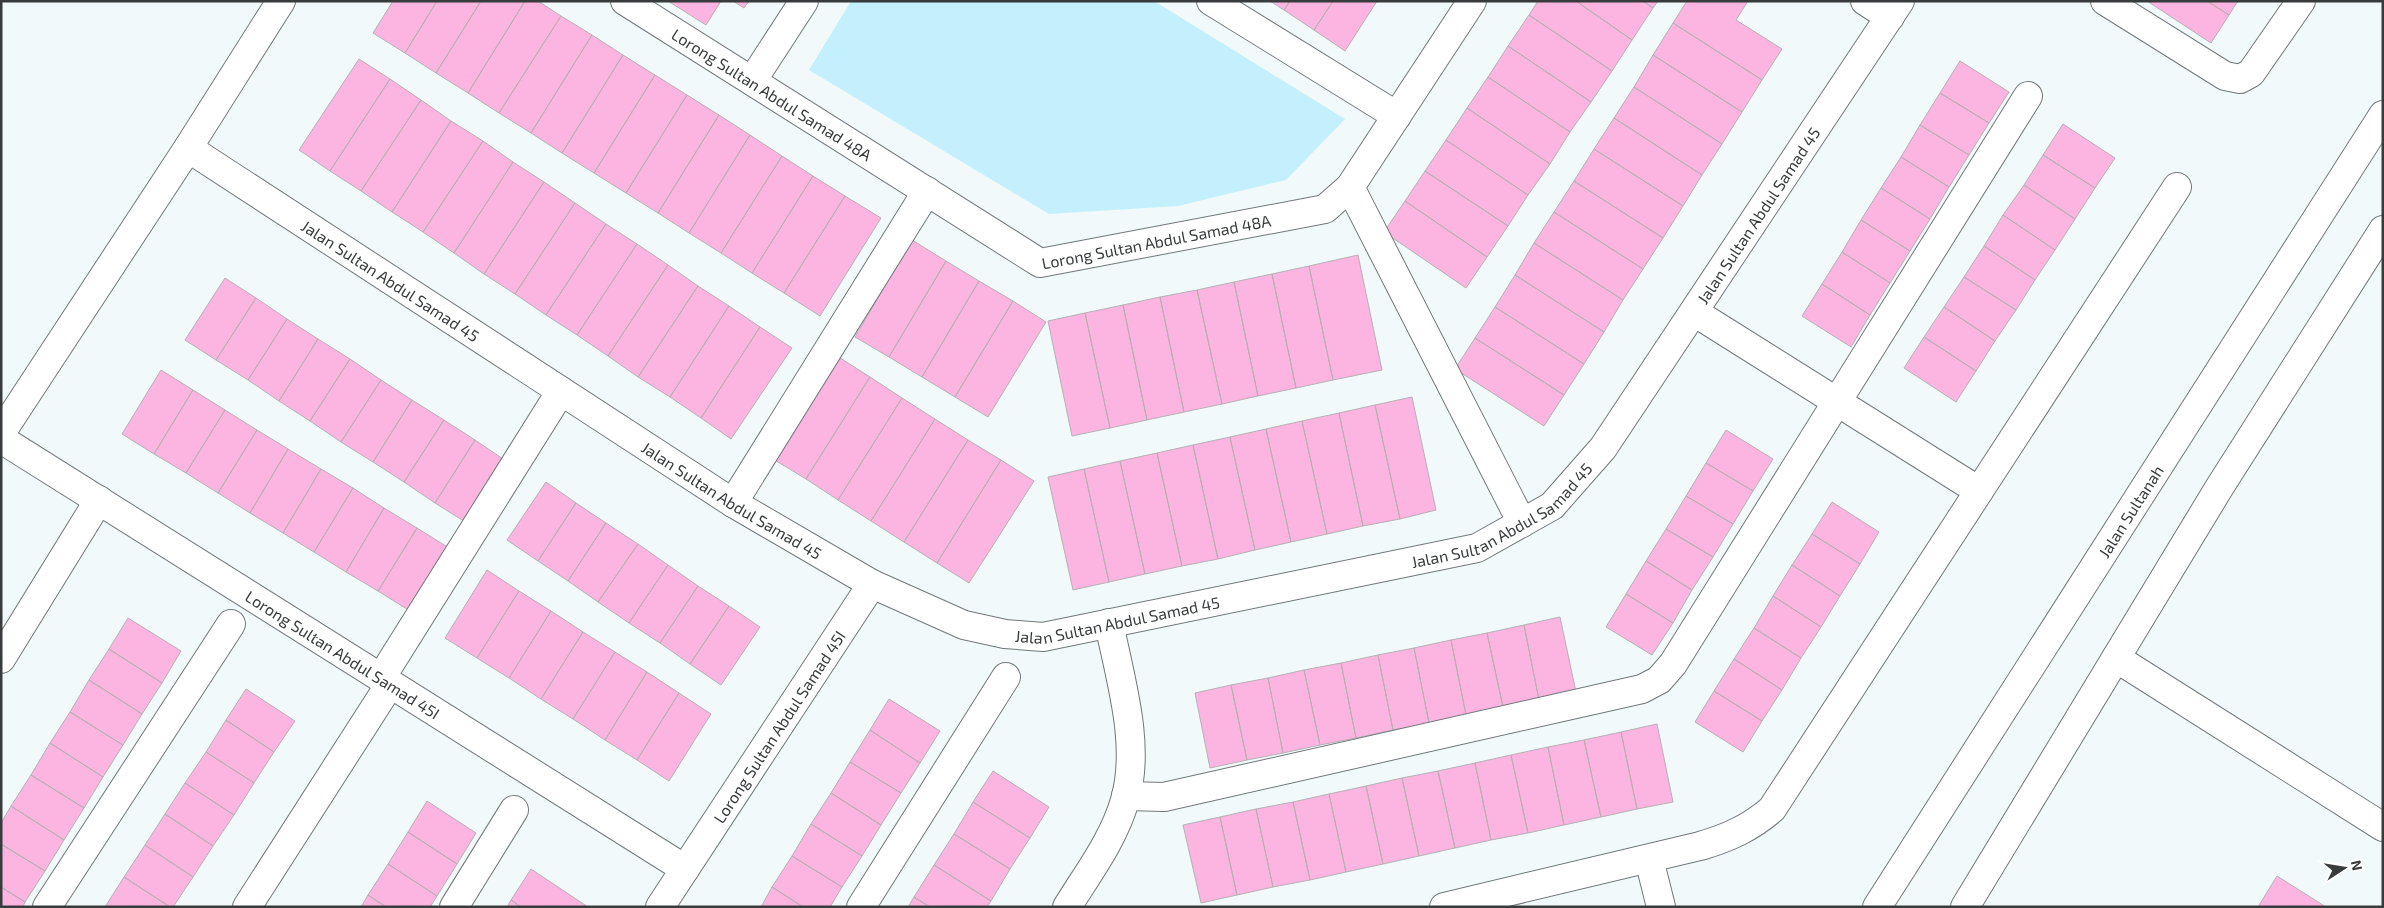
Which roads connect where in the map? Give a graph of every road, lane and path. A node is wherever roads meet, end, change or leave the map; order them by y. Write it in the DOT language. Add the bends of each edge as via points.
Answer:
graph roads {
  1 [pos="281,1"];
  2 [pos="625,1"];
  3 [pos="804,1"];
  4 [pos="1211,1"];
  5 [pos="1472,1"];
  6 [pos="1865,1"];
  7 [pos="2105,1"];
  8 [pos="2301,1"];
  9 [pos="1895,9"];
  10 [pos="752,82"];
  11 [pos="2028,96"];
  12 [pos="2383,115"];
  13 [pos="1397,116"];
  14 [pos="188,148"];
  15 [pos="1350,187"];
  16 [pos="2177,187"];
  17 [pos="927,191"];
  18 [pos="2383,230"];
  19 [pos="1694,312"];
  20 [pos="561,391"];
  21 [pos="1837,402"];
  22 [pos="1,433"];
  23 [pos="1,439"];
  24 [pos="1978,492"];
  25 [pos="99,500"];
  26 [pos="733,503"];
  27 [pos="1522,522"];
  28 [pos="872,584"];
  29 [pos="1109,623"];
  30 [pos="231,624"];
  31 [pos="2116,658"];
  32 [pos="1,659"];
  33 [pos="1006,677"];
  34 [pos="385,681"];
  35 [pos="1126,796"];
  36 [pos="514,810"];
  37 [pos="2383,827"];
  38 [pos="1649,859"];
  39 [pos="685,869"];
  40 [pos="47,907"];
  41 [pos="247,907"];
  42 [pos="454,907"];
  43 [pos="660,907"];
  44 [pos="861,907"];
  45 [pos="1067,907"];
  46 [pos="1444,907"];
  47 [pos="1660,907"];
  48 [pos="1877,907"];
  49 [pos="1965,907"];
  1 -- 14 [label="street"];
  2 -- 10 [label="street, Lorong Sultan Abdul Samad 48A"];
  3 -- 10 [label="street"];
  4 -- 13 [label="street"];
  5 -- 13 [label="street, Lorong Sultan Abdul Samad 48A"];
  6 -- 9 [label="street"];
  7 -- 8 [label="street" via="2225,76 2240,79 2251,73"];
  9 -- 19 [label="street, Jalan Sultan Abdul Samad 45"];
  10 -- 17 [label="street, Lorong Sultan Abdul Samad 48A"];
  11 -- 21 [label="street"];
  12 -- 48 [label="street, Jalan Sultanah"];
  13 -- 15 [label="street, Lorong Sultan Abdul Samad 48A"];
  14 -- 20 [label="street, Jalan Sultan Abdul Samad 45"];
  14 -- 22 [label="street"];
  15 -- 17 [label="street, Lorong Sultan Abdul Samad 48A" via="1325,209 1040,263"];
  15 -- 27 [label="street"];
  16 -- 24 [label="street"];
  17 -- 26 [label="street"];
  18 -- 31 [label="street" via="2219,488"];
  19 -- 21 [label="street"];
  19 -- 27 [label="street, Jalan Sultan Abdul Samad 45" via="1603,448 1552,506"];
  20 -- 26 [label="street, Jalan Sultan Abdul Samad 45"];
  20 -- 34 [label="street"];
  21 -- 24 [label="street"];
  21 -- 35 [label="street" via="1678,655 1659,680 1642,689 1164,796"];
  23 -- 25 [label="street, Lorong Sultan Abdul Samad 45I"];
  24 -- 38 [label="street" via="1772,809 1753,825 1729,837"];
  25 -- 32 [label="street"];
  25 -- 34 [label="street, Lorong Sultan Abdul Samad 45I"];
  26 -- 28 [label="street, Jalan Sultan Abdul Samad 45"];
  27 -- 29 [label="street, Jalan Sultan Abdul Samad 45" via="1477,548"];
  28 -- 29 [label="street, Jalan Sultan Abdul Samad 45" via="964,625 1005,634 1043,637"];
  28 -- 39 [label="street, Lorong Sultan Abdul Samad 45I"];
  29 -- 35 [label="street" via="1129,730"];
  30 -- 40 [label="street"];
  31 -- 37 [label="street"];
  31 -- 49 [label="street"];
  33 -- 44 [label="street"];
  34 -- 39 [label="street, Lorong Sultan Abdul Samad 45I"];
  34 -- 41 [label="street"];
  35 -- 45 [label="street" via="1102,853"];
  36 -- 42 [label="street"];
  38 -- 46 [label="street"];
  38 -- 47 [label="street"];
  39 -- 43 [label="street, Lorong Sultan Abdul Samad 45I"];
}
